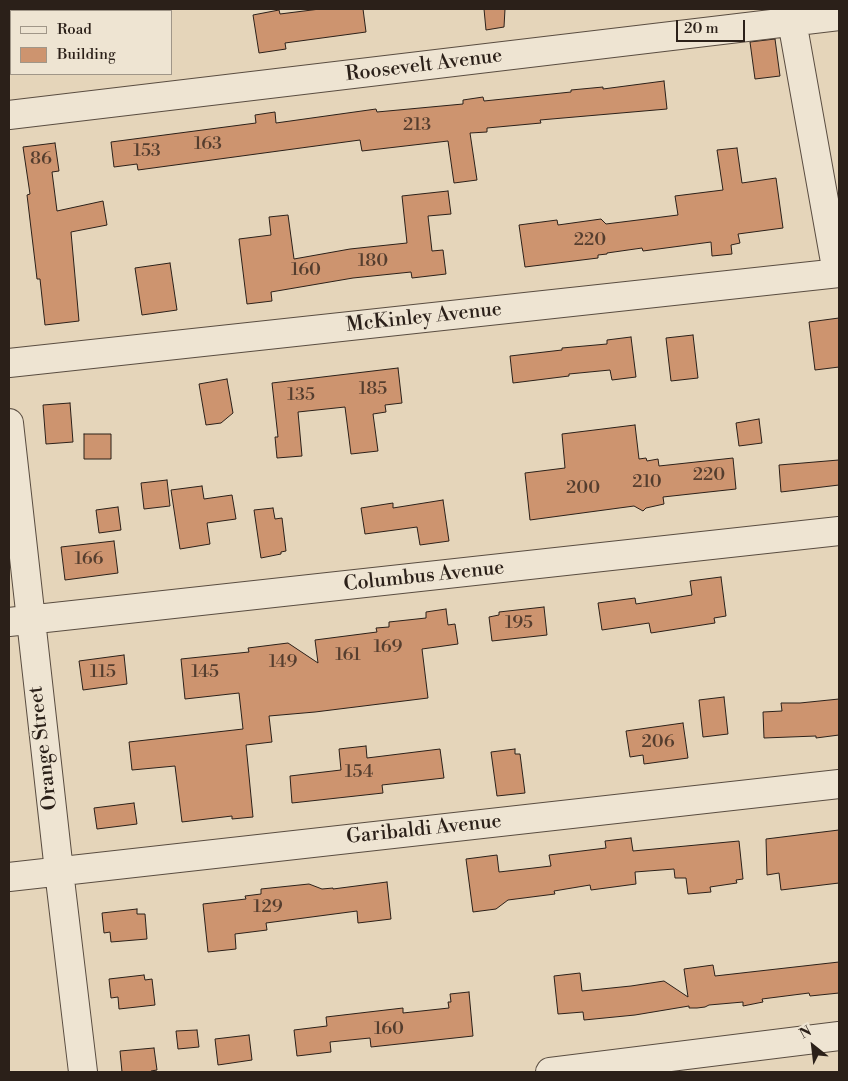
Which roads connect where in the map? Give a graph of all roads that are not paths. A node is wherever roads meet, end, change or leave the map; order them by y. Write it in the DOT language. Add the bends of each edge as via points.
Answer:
graph roads {
  1 [pos="839,16"];
  2 [pos="792,22"];
  3 [pos="9,115"];
  4 [pos="838,273"];
  5 [pos="9,363"];
  6 [pos="9,423"];
  7 [pos="839,531"];
  8 [pos="19,621"];
  9 [pos="839,784"];
  10 [pos="58,871"];
  11 [pos="9,877"];
  12 [pos="839,1036"];
  13 [pos="83,1072"];
  14 [pos="550,1072"];
  1 -- 2 [label="street, Roosevelt Avenue"];
  2 -- 3 [label="street, Roosevelt Avenue"];
  2 -- 4 [label="street"];
  4 -- 5 [label="street, McKinley Avenue"];
  6 -- 8 [label="street, Orange Street"];
  7 -- 8 [label="street, Columbus Avenue"];
  8 -- 10 [label="street, Orange Street"];
  9 -- 10 [label="street, Garibaldi Avenue"];
  10 -- 11 [label="street, Garibaldi Avenue"];
  10 -- 13 [label="street, Orange Street"];
  12 -- 14 [label="street"];
}
